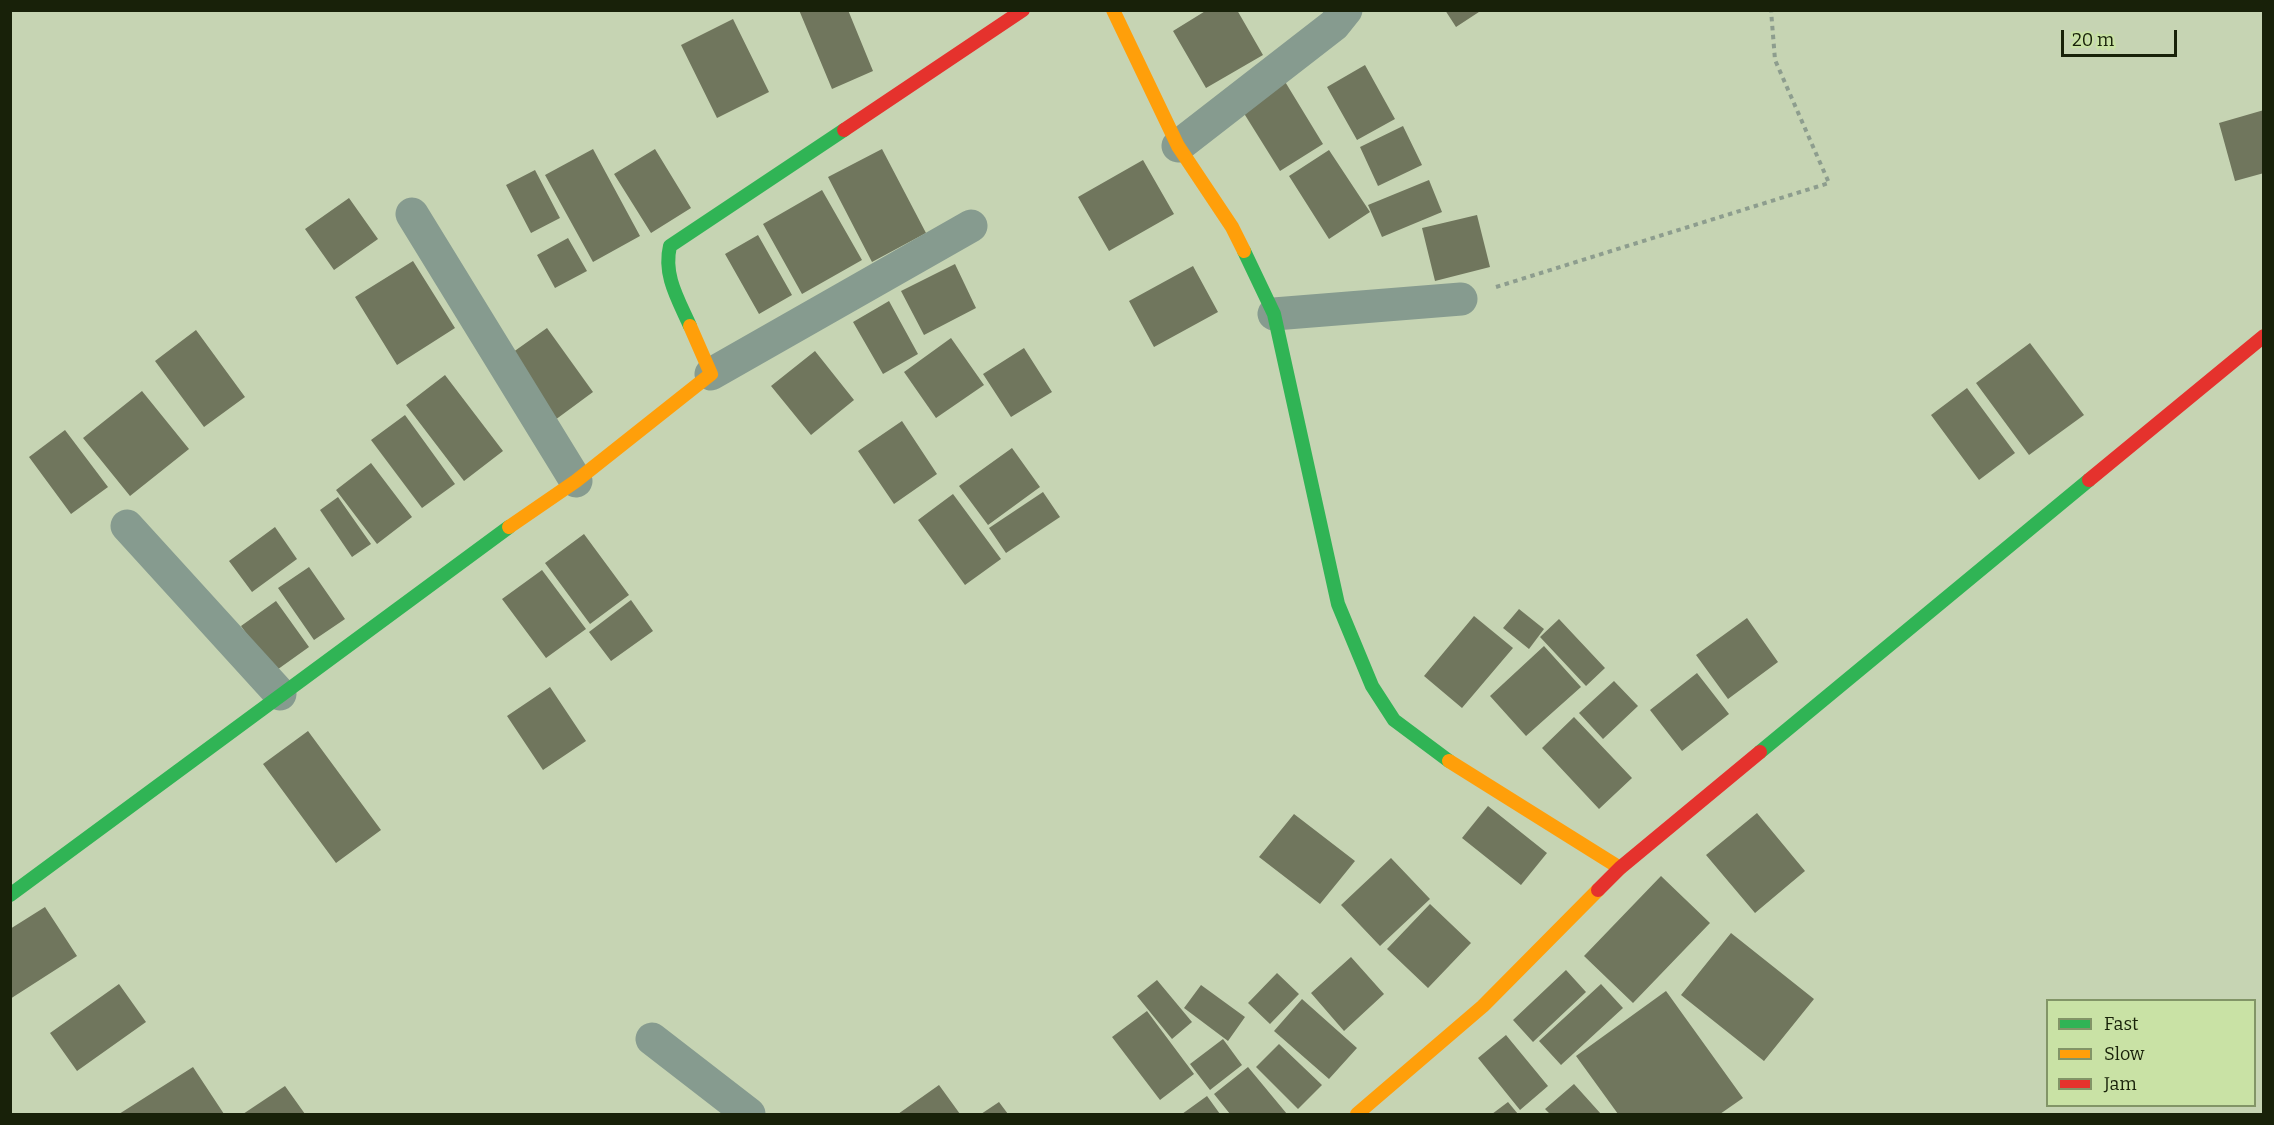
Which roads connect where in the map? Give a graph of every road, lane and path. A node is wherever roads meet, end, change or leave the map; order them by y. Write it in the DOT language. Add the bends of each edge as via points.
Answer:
graph roads {
  1 [pos="1023,10"];
  2 [pos="1113,10"];
  3 [pos="1346,10"];
  4 [pos="1772,10"];
  5 [pos="1178,146"];
  6 [pos="412,214"];
  7 [pos="971,226"];
  8 [pos="1461,299"];
  9 [pos="1274,314"];
  10 [pos="2264,336"];
  11 [pos="711,374"];
  12 [pos="576,481"];
  13 [pos="127,526"];
  14 [pos="280,693"];
  15 [pos="1620,868"];
  16 [pos="10,895"];
  17 [pos="652,1038"];
  18 [pos="749,1114"];
  19 [pos="1357,1114"];
  1 -- 11 [label="street" via="670,246 668,276"];
  2 -- 5 [label="street"];
  3 -- 5 [label="street" via="1334,25"];
  4 -- 8 [label="path" via="1775,60 1829,183"];
  5 -- 9 [label="street" via="1232,227"];
  6 -- 12 [label="street"];
  7 -- 11 [label="street"];
  8 -- 9 [label="street"];
  9 -- 15 [label="street" via="1338,604 1372,686 1394,720 1445,759"];
  10 -- 15 [label="street"];
  11 -- 12 [label="street"];
  12 -- 14 [label="street" via="460,560"];
  13 -- 14 [label="street"];
  14 -- 16 [label="street"];
  15 -- 19 [label="street" via="1483,1006"];
  17 -- 18 [label="street"];
}
